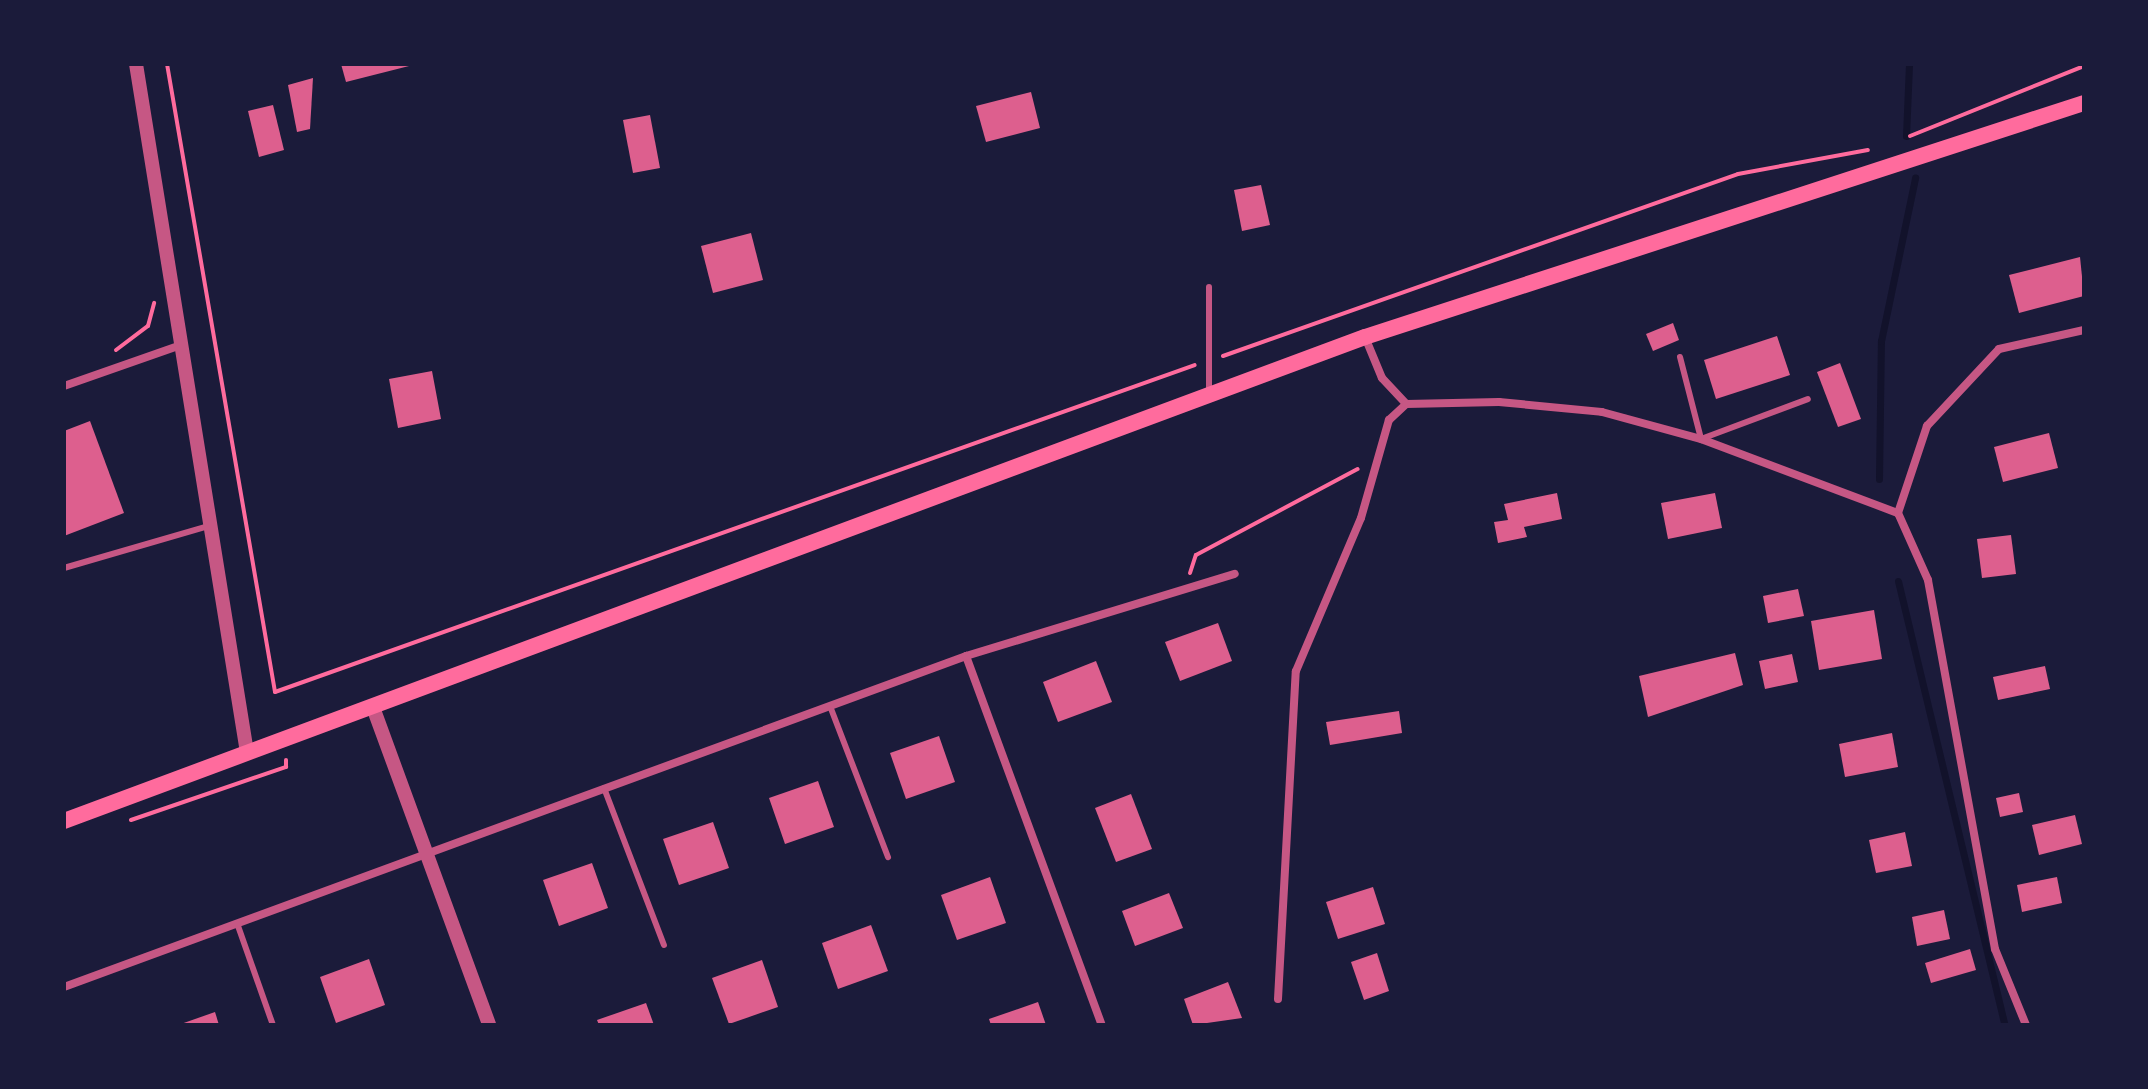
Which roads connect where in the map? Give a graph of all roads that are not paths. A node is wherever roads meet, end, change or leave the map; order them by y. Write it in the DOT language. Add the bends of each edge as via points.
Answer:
graph roads {
  1 [pos="136,64"];
  2 [pos="2084,103"];
  3 [pos="1209,287"];
  4 [pos="2084,330"];
  5 [pos="1365,337"];
  6 [pos="178,346"];
  7 [pos="1680,357"];
  8 [pos="64,386"];
  9 [pos="1209,395"];
  10 [pos="1808,399"];
  11 [pos="1406,404"];
  12 [pos="1701,439"];
  13 [pos="1898,513"];
  14 [pos="212,525"];
  15 [pos="64,568"];
  16 [pos="1235,574"];
  17 [pos="966,656"];
  18 [pos="830,706"];
  19 [pos="374,710"];
  20 [pos="247,752"];
  21 [pos="603,786"];
  22 [pos="64,821"];
  23 [pos="426,852"];
  24 [pos="888,857"];
  25 [pos="237,923"];
  26 [pos="664,945"];
  27 [pos="64,987"];
  28 [pos="1278,999"];
  29 [pos="273,1025"];
  30 [pos="489,1025"];
  31 [pos="1102,1025"];
  32 [pos="2026,1025"];
  1 -- 6 [label="street"];
  2 -- 5 [label="main road"];
  3 -- 9 [label="lane"];
  4 -- 13 [label="street" via="1999,349 1927,426"];
  5 -- 9 [label="main road"];
  5 -- 11 [label="street" via="1382,378"];
  6 -- 8 [label="street"];
  6 -- 14 [label="street"];
  7 -- 12 [label="lane"];
  9 -- 19 [label="main road"];
  10 -- 12 [label="lane"];
  11 -- 12 [label="street" via="1602,412"];
  11 -- 28 [label="street" via="1389,420 1361,518 1296,671"];
  12 -- 13 [label="street"];
  13 -- 32 [label="street" via="1928,580 1992,934"];
  14 -- 15 [label="lane"];
  14 -- 20 [label="street"];
  16 -- 17 [label="street"];
  17 -- 18 [label="street"];
  17 -- 31 [label="street"];
  18 -- 21 [label="street"];
  18 -- 24 [label="lane"];
  19 -- 20 [label="main road"];
  19 -- 23 [label="street"];
  20 -- 22 [label="main road"];
  21 -- 23 [label="street"];
  21 -- 26 [label="lane"];
  23 -- 25 [label="street"];
  23 -- 30 [label="street"];
  25 -- 27 [label="street"];
  25 -- 29 [label="lane"];
}
